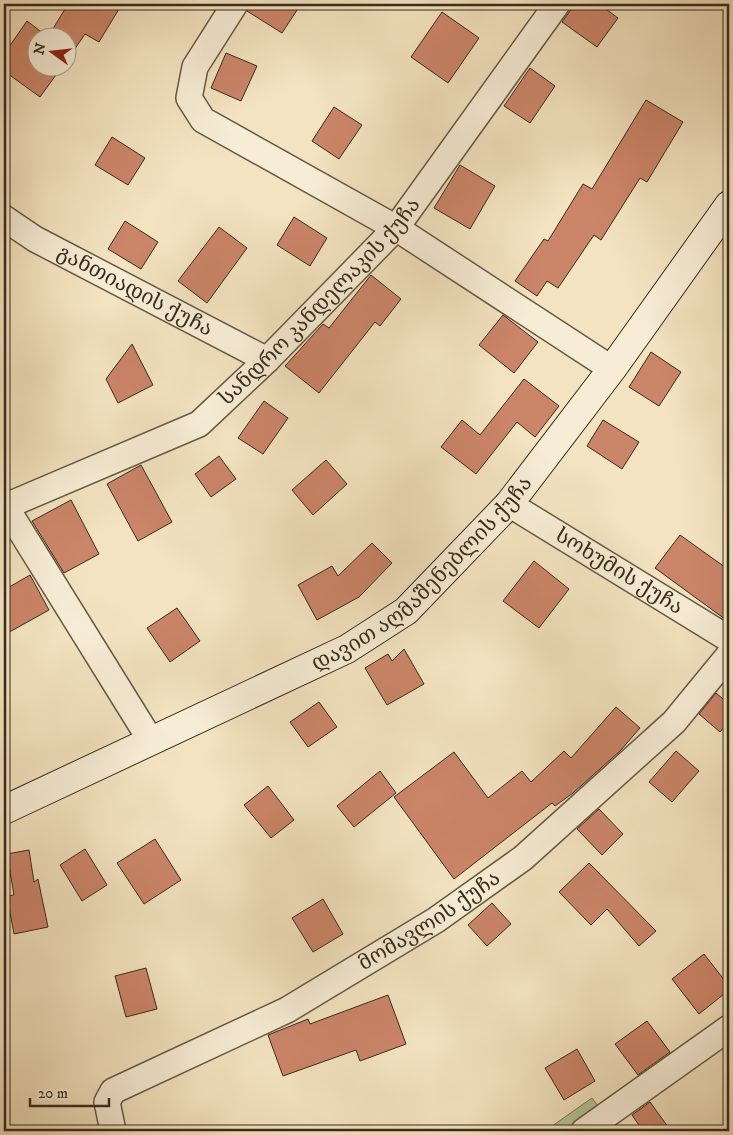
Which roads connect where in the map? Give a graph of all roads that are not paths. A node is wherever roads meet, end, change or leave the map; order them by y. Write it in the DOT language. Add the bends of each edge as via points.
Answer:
graph roads {
  1 [pos="235,4"];
  2 [pos="557,4"];
  3 [pos="729,205"];
  4 [pos="4,218"];
  5 [pos="396,228"];
  6 [pos="267,360"];
  7 [pos="612,369"];
  8 [pos="510,504"];
  9 [pos="5,506"];
  10 [pos="729,639"];
  11 [pos="729,655"];
  12 [pos="151,741"];
  13 [pos="4,810"];
  14 [pos="729,1028"];
  15 [pos="113,1131"];
  16 [pos="584,1131"];
  1 -- 5 [label="street" via="195,66 189,98 203,120"];
  2 -- 5 [label="street, სანდრო კანდელაკის ქუჩა"];
  3 -- 7 [label="street, დავით აღმაშენებლის ქუჩა"];
  4 -- 6 [label="street, განთიადის ქუჩა" via="35,239"];
  5 -- 6 [label="street, სანდრო კანდელაკის ქუჩა"];
  5 -- 7 [label="street"];
  6 -- 9 [label="street, სანდრო კანდელაკის ქუჩა" via="199,424"];
  7 -- 8 [label="street, დავით აღმაშენებლის ქუჩა"];
  8 -- 10 [label="street, სოხუმის ქუჩა"];
  8 -- 12 [label="street, დავით აღმაშენებლის ქუჩა" via="406,611 347,649"];
  9 -- 12 [label="street"];
  11 -- 15 [label="street, მომავლის ქუჩა" via="674,722 523,858 436,920 287,1010 113,1091 107,1102"];
  12 -- 13 [label="street, დავით აღმაშენებლის ქუჩა"];
  14 -- 16 [label="street"];
}
